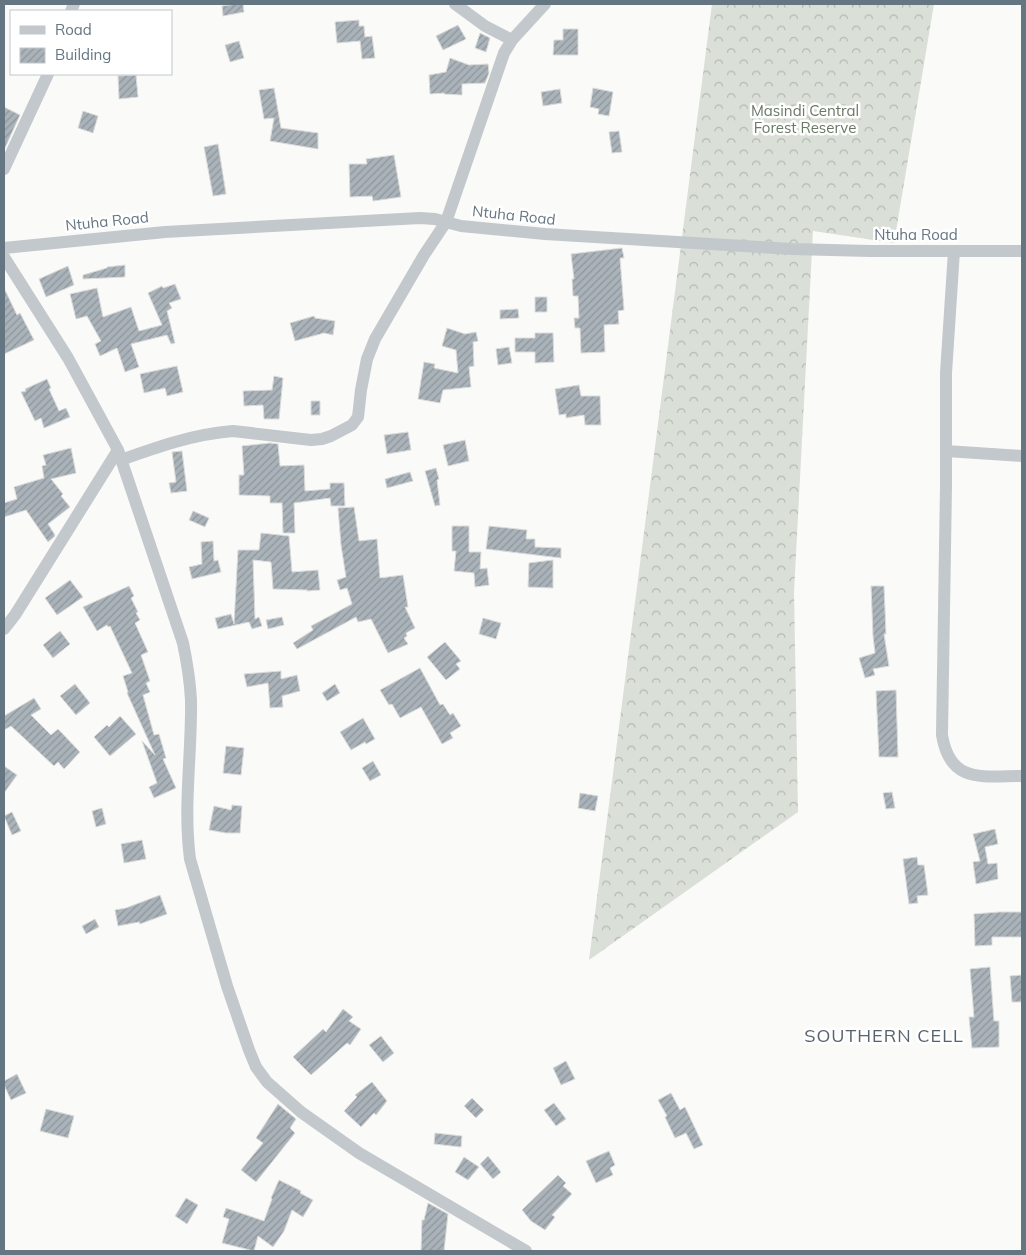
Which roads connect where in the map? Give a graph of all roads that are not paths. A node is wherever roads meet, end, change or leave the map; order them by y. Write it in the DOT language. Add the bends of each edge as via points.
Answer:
graph roads {
  1 [pos="454,4"];
  2 [pos="545,4"];
  3 [pos="512,40"];
  4 [pos="48,75"];
  5 [pos="4,169"];
  6 [pos="446,222"];
  7 [pos="4,248"];
  8 [pos="954,250"];
  9 [pos="1022,251"];
  10 [pos="4,258"];
  11 [pos="946,452"];
  12 [pos="120,455"];
  13 [pos="1022,456"];
  14 [pos="4,629"];
  15 [pos="1022,776"];
  16 [pos="526,1251"];
  1 -- 3 [label="street"];
  2 -- 3 [label="street"];
  3 -- 6 [label="street" via="501,60"];
  4 -- 5 [label="street"];
  6 -- 7 [label="street, Ntuha Road" via="404,218 165,232"];
  6 -- 8 [label="street, Ntuha Road" via="518,232 659,242 792,249"];
  6 -- 12 [label="street" via="375,339 363,375 359,414 352,425 322,439 233,431"];
  8 -- 9 [label="street, Ntuha Road"];
  8 -- 11 [label="street" via="946,373"];
  10 -- 12 [label="street" via="68,358"];
  11 -- 13 [label="street"];
  11 -- 15 [label="street" via="944,749 949,760 959,769 975,776"];
  12 -- 14 [label="street"];
  12 -- 16 [label="street" via="183,643 191,700 187,793 190,859 227,986 256,1067 301,1112 359,1154"];
}
